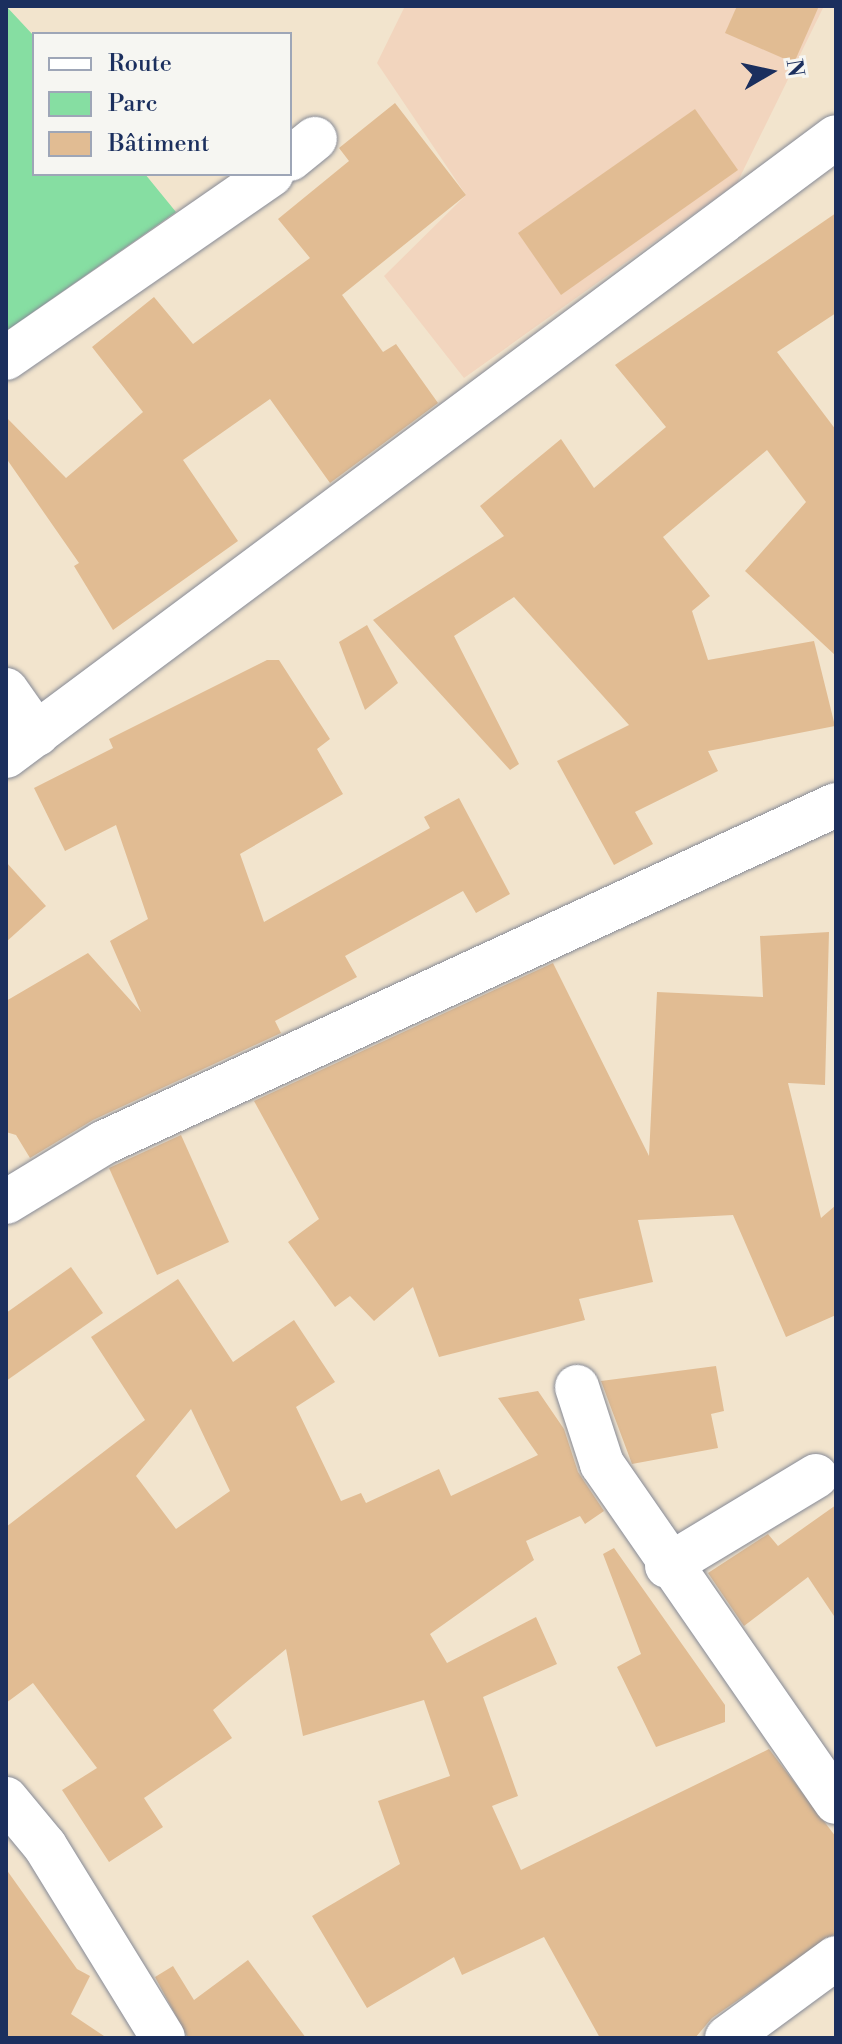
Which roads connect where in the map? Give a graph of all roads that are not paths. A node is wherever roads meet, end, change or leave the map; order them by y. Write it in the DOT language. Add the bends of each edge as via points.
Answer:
graph roads {
  1 [pos="836,137"];
  2 [pos="269,176"];
  3 [pos="6,358"];
  4 [pos="6,690"];
  5 [pos="22,745"];
  6 [pos="836,805"];
  7 [pos="6,1202"];
  8 [pos="577,1387"];
  9 [pos="816,1476"];
  10 [pos="667,1566"];
  11 [pos="6,1799"];
  12 [pos="836,1802"];
  13 [pos="836,1958"];
  14 [pos="163,2038"];
  15 [pos="727,2038"];
  1 -- 5 [label="street"];
  2 -- 3 [label="street"];
  4 -- 5 [label="street"];
  6 -- 7 [label="street" via="103,1143"];
  8 -- 10 [label="street" via="602,1464"];
  9 -- 10 [label="street"];
  10 -- 12 [label="street"];
  11 -- 14 [label="street" via="45,1846"];
  13 -- 15 [label="street"];
}
